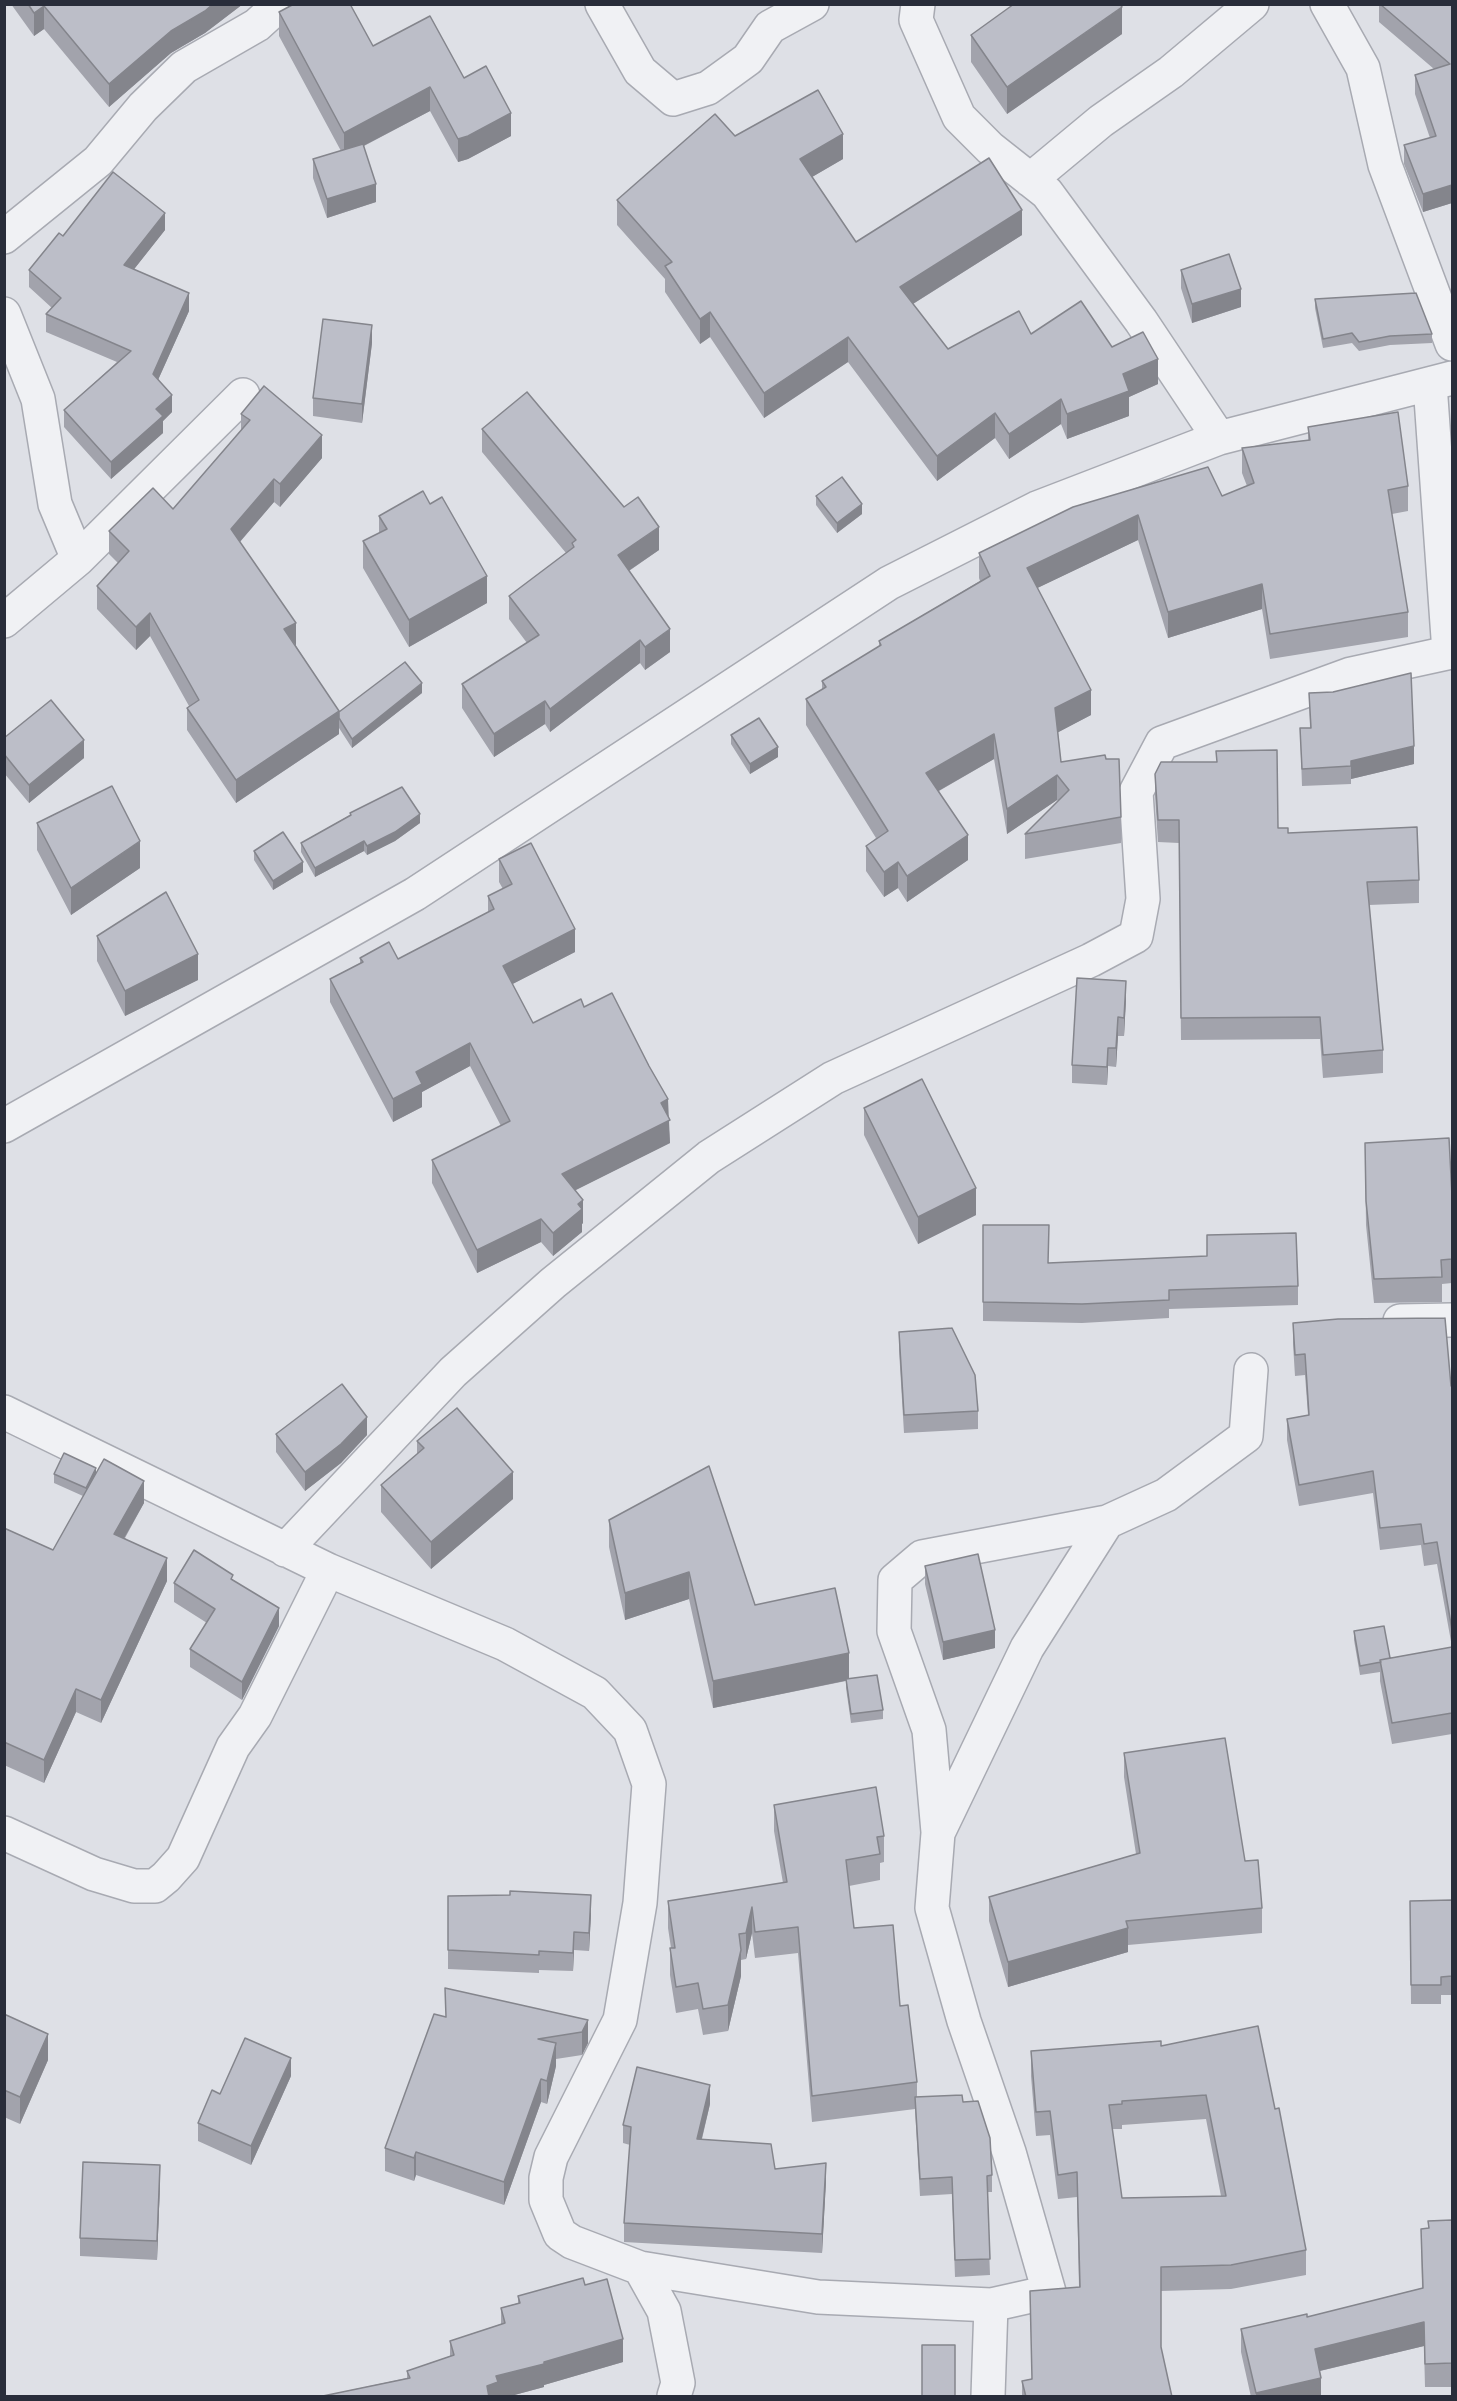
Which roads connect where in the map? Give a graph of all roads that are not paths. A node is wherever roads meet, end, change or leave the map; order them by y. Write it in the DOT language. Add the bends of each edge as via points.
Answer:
graph roads {
  1 [pos="280,4"];
  2 [pos="602,4"];
  3 [pos="812,4"];
  4 [pos="918,4"];
  5 [pos="1252,4"];
  6 [pos="1327,4"];
  7 [pos="1030,180"];
  8 [pos="4,237"];
  9 [pos="4,314"];
  10 [pos="1452,344"];
  11 [pos="1441,381"];
  12 [pos="243,395"];
  13 [pos="1219,438"];
  14 [pos="78,559"];
  15 [pos="4,621"];
  16 [pos="1451,652"];
  17 [pos="4,1126"];
  18 [pos="1452,1320"];
  19 [pos="1369,1322"];
  20 [pos="1251,1370"];
  21 [pos="4,1412"];
  22 [pos="1107,1522"];
  23 [pos="285,1550"];
  24 [pos="328,1570"];
  25 [pos="4,1833"];
  26 [pos="938,1833"];
  27 [pos="640,2268"];
  28 [pos="991,2305"];
  29 [pos="674,2397"];
  30 [pos="988,2397"];
  1 -- 8 [label="street" via="257,25 184,67 98,160"];
  2 -- 3 [label="street" via="640,71 673,99 708,88 748,59 770,27"];
  4 -- 7 [label="street" via="916,20 958,117"];
  5 -- 7 [label="street"];
  6 -- 10 [label="street" via="1363,68 1385,165"];
  7 -- 13 [label="street" via="1047,193 1142,321"];
  9 -- 14 [label="street" via="38,399 55,504"];
  11 -- 13 [label="street"];
  11 -- 16 [label="street"];
  12 -- 14 [label="street"];
  13 -- 17 [label="street" via="1037,508 889,583 415,894"];
  14 -- 15 [label="street"];
  16 -- 23 [label="street" via="1351,674 1162,742 1136,792 1143,899 1136,936 833,1078 709,1157 553,1283 453,1372"];
  18 -- 19 [label="street"];
  20 -- 22 [label="street" via="1246,1436 1166,1495"];
  21 -- 23 [label="street"];
  22 -- 26 [label="street" via="1026,1648"];
  22 -- 26 [label="street" via="922,1557 895,1580 894,1631 929,1730"];
  23 -- 24 [label="street"];
  24 -- 25 [label="street" via="255,1716 233,1747 183,1858 155,1886 134,1886 94,1874"];
  24 -- 27 [label="street" via="505,1644 595,1693 630,1730 649,1784 640,1903 620,2020 552,2157 546,2178 546,2200 560,2234"];
  26 -- 28 [label="street" via="932,1908 1049,2292"];
  27 -- 28 [label="street" via="818,2297"];
  27 -- 29 [label="street" via="664,2311 678,2383"];
  28 -- 30 [label="street"];
}
